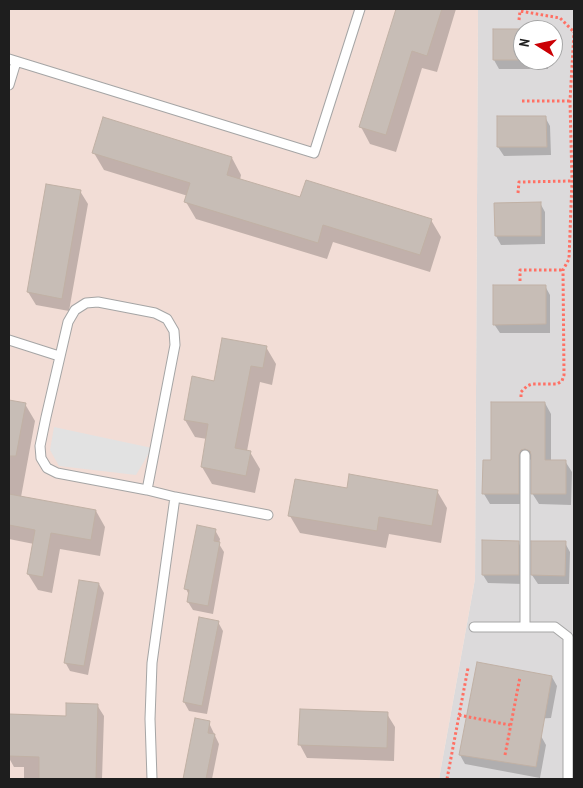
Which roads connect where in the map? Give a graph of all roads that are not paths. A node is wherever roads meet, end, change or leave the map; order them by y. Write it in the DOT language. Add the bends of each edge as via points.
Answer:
graph roads {
  1 [pos="360,9"];
  2 [pos="12,61"];
  3 [pos="9,84"];
  4 [pos="9,340"];
  5 [pos="59,356"];
  6 [pos="525,455"];
  7 [pos="147,490"];
  8 [pos="175,497"];
  9 [pos="268,515"];
  10 [pos="474,626"];
  11 [pos="525,627"];
  12 [pos="152,779"];
  13 [pos="568,779"];
  1 -- 2 [label="lane" via="314,153"];
  2 -- 3 [label="lane"];
  4 -- 5 [label="lane"];
  5 -- 7 [label="lane" via="40,446 48,468 57,473"];
  5 -- 7 [label="lane" via="68,322 75,310 86,303 98,302 155,313 167,319 174,331 175,345"];
  6 -- 11 [label="lane"];
  7 -- 8 [label="lane"];
  8 -- 9 [label="lane"];
  8 -- 12 [label="lane" via="152,663"];
  10 -- 11 [label="lane"];
  11 -- 13 [label="lane" via="555,627 568,637"];
}
